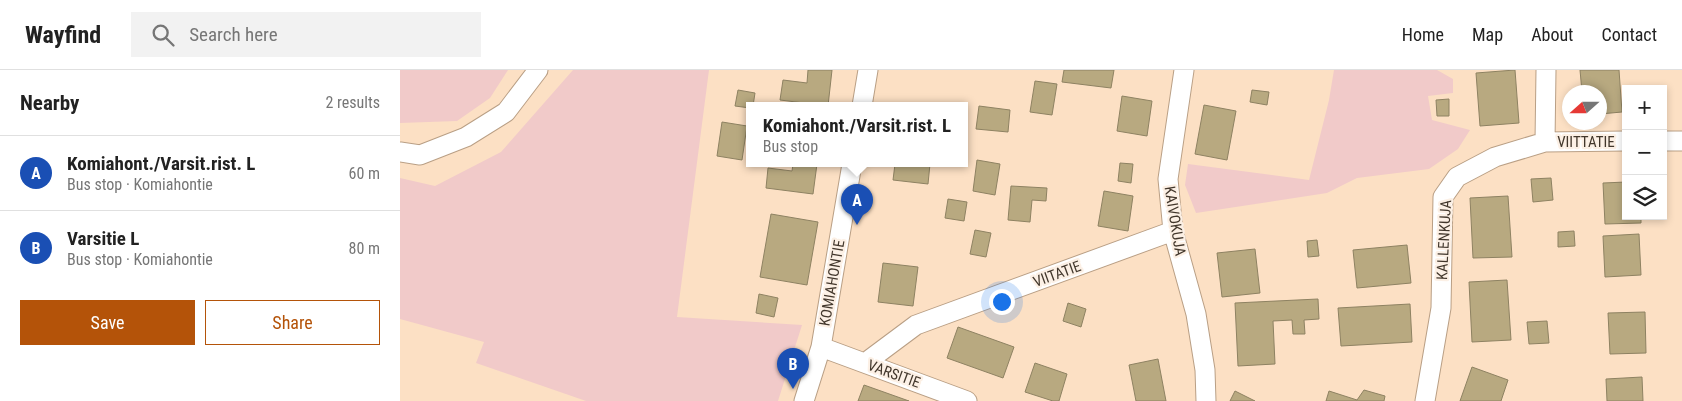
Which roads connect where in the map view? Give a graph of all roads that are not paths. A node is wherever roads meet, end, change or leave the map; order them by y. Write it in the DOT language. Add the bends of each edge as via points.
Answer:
graph roads {
  1 [pos="538,70"];
  2 [pos="868,70"];
  3 [pos="1184,70"];
  4 [pos="1546,70"];
  5 [pos="863,102"];
  6 [pos="1622,141"];
  7 [pos="1667,141"];
  8 [pos="1682,141"];
  9 [pos="1546,142"];
  10 [pos="400,152"];
  11 [pos="851,167"];
  12 [pos="1173,231"];
  13 [pos="821,347"];
  14 [pos="865,363"];
  15 [pos="804,401"];
  16 [pos="967,401"];
  17 [pos="1206,401"];
  18 [pos="1425,401"];
  1 -- 10 [label="street" via="506,112 466,137 420,155"];
  2 -- 5 [label="street"];
  3 -- 12 [label="street, KAIVOKUJA" via="1168,179"];
  4 -- 9 [label="street"];
  6 -- 9 [label="street, VIITTATIE"];
  7 -- 8 [label="street"];
  9 -- 18 [label="street, KALLENKUJA" via="1495,156 1457,177 1443,197 1441,308"];
  11 -- 13 [label="street, KOMIAHONTIE"];
  12 -- 14 [label="street, VIITATIE" via="916,325"];
  12 -- 17 [label="street, KAIVOKUJA" via="1196,314 1206,370"];
  13 -- 14 [label="street, VARSITIE"];
  13 -- 15 [label="street, KOMIAHONTIE"];
  14 -- 16 [label="street, VARSITIE"];
}
